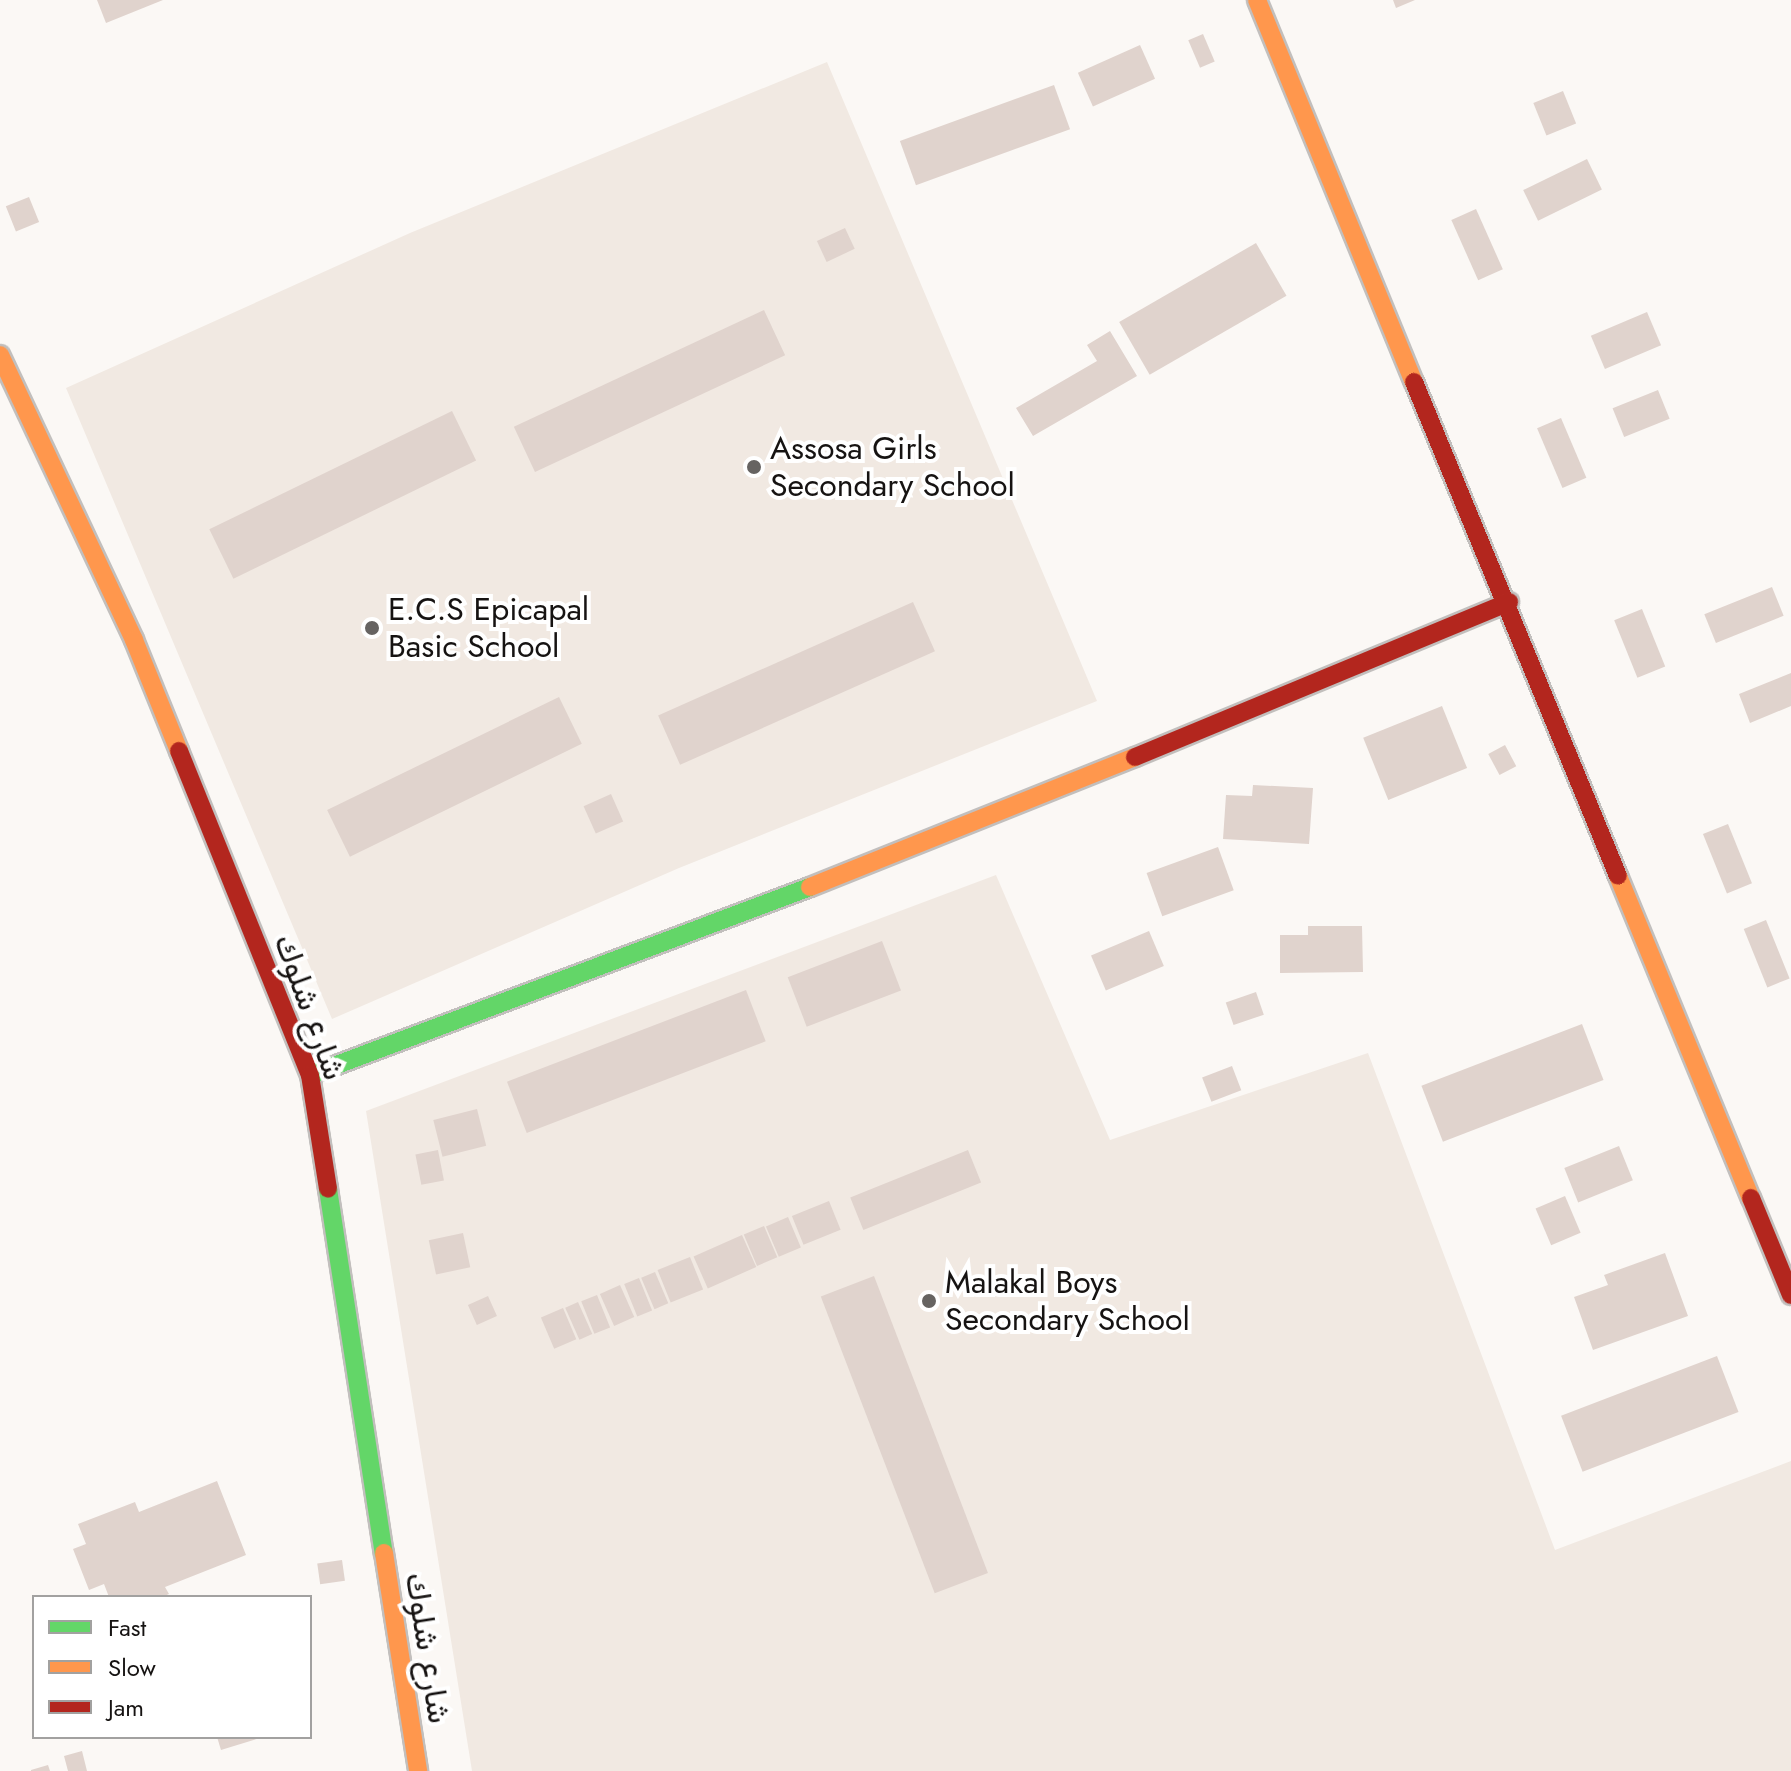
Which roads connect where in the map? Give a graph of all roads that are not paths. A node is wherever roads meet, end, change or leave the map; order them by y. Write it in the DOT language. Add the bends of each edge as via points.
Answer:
graph roads {
  1 [pos="1257,0"];
  2 [pos="0,355"];
  3 [pos="1509,602"];
  4 [pos="310,1075"];
  5 [pos="1791,1295"];
  6 [pos="418,1771"];
  1 -- 3 [label="street"];
  2 -- 4 [label="street, شارع شلوك" via="134,640"];
  3 -- 4 [label="street" via="901,853"];
  3 -- 5 [label="street"];
  4 -- 6 [label="street, شارع شلوك"];
}
